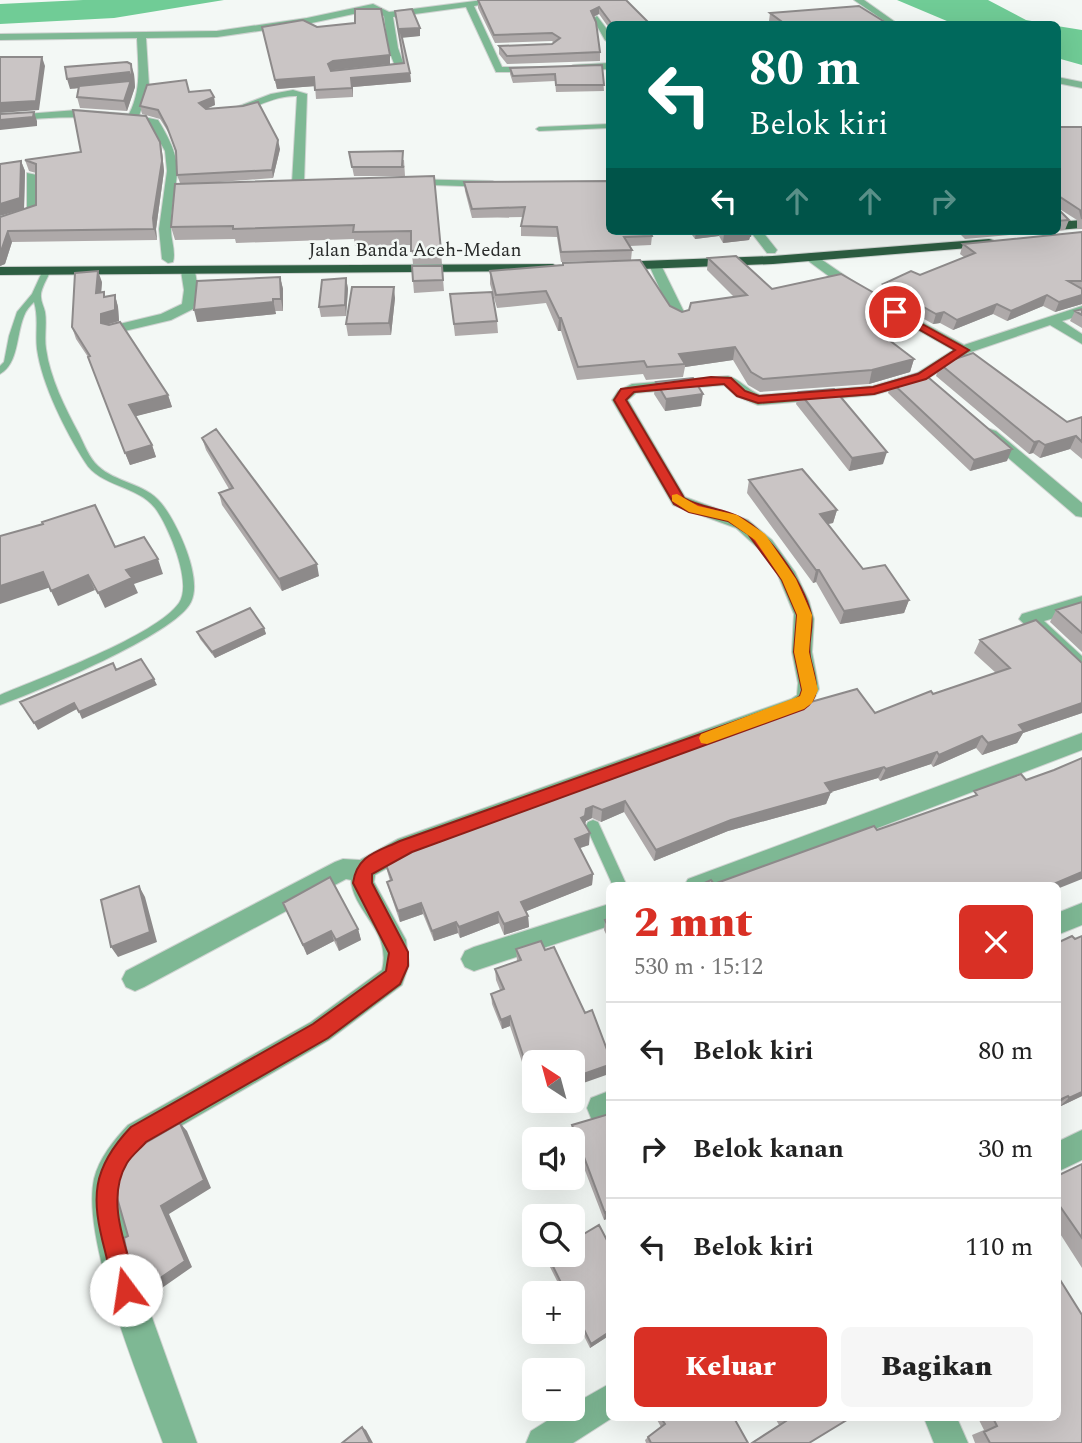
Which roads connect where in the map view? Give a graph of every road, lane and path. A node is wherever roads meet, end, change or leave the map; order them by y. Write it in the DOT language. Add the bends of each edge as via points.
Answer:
graph roads {
  1 [pos="502,0"];
  2 [pos="858,0"];
  3 [pos="387,2"];
  4 [pos="470,5"];
  5 [pos="373,7"];
  6 [pos="388,15"];
  7 [pos="597,19"];
  8 [pos="890,21"];
  9 [pos="606,35"];
  10 [pos="141,36"];
  11 [pos="0,37"];
  12 [pos="606,66"];
  13 [pos="567,68"];
  14 [pos="554,69"];
  15 [pos="370,72"];
  16 [pos="1061,81"];
  17 [pos="1082,85"];
  18 [pos="222,111"];
  19 [pos="133,117"];
  20 [pos="0,119"];
  21 [pos="606,126"];
  22 [pos="538,129"];
  23 [pos="31,175"];
  24 [pos="311,183"];
  25 [pos="388,183"];
  26 [pos="502,184"];
  27 [pos="0,223"];
  28 [pos="1061,233"];
  29 [pos="759,235"];
  30 [pos="1082,235"];
  31 [pos="997,237"];
  32 [pos="771,250"];
  33 [pos="555,256"];
  34 [pos="811,257"];
  35 [pos="0,258"];
  36 [pos="168,259"];
  37 [pos="655,265"];
  38 [pos="565,268"];
  39 [pos="0,271"];
  40 [pos="188,271"];
  41 [pos="46,272"];
  42 [pos="36,295"];
  43 [pos="1082,310"];
  44 [pos="680,318"];
  45 [pos="1051,320"];
  46 [pos="113,330"];
  47 [pos="1082,340"];
  48 [pos="963,350"];
  49 [pos="0,371"];
  50 [pos="975,421"];
  51 [pos="1082,512"];
  52 [pos="1082,603"];
  53 [pos="1082,668"];
  54 [pos="0,700"];
  55 [pos="1082,741"];
  56 [pos="593,826"];
  57 [pos="364,870"];
  58 [pos="618,882"];
  59 [pos="707,882"];
  60 [pos="1082,914"];
  61 [pos="606,916"];
  62 [pos="1061,922"];
  63 [pos="474,960"];
  64 [pos="135,979"];
  65 [pos="1082,1144"];
  66 [pos="1061,1156"];
  67 [pos="606,1403"];
  68 [pos="942,1421"];
  69 [pos="180,1443"];
  70 [pos="543,1443"];
  71 [pos="951,1443"];
  1 -- 4 [label="street"];
  2 -- 8 [label="street"];
  3 -- 5 [label="street"];
  4 -- 6 [label="street"];
  4 -- 14 [label="street" via="501,71"];
  5 -- 6 [label="street"];
  5 -- 10 [label="street" via="247,31"];
  6 -- 15 [label="street" via="400,68"];
  7 -- 9 [label="street"];
  10 -- 11 [label="street"];
  10 -- 19 [label="street" via="146,72 143,96"];
  12 -- 13 [label="street"];
  16 -- 17 [label="street"];
  18 -- 24 [label="street" via="245,109 277,94 302,94 292,183"];
  19 -- 20 [label="street" via="72,107"];
  19 -- 36 [label="street" via="154,122 170,151 175,191 165,229"];
  21 -- 22 [label="lane"];
  23 -- 27 [label="street" via="33,213"];
  25 -- 26 [label="street"];
  28 -- 30 [label="highway"];
  29 -- 32 [label="street"];
  31 -- 32 [label="highway"];
  31 -- 34 [label="highway"];
  32 -- 37 [label="highway" via="606,261"];
  33 -- 36 [label="highway, Jalan Banda Aceh-Medan"];
  34 -- 37 [label="highway"];
  34 -- 48 [label="street" via="852,287"];
  35 -- 36 [label="highway, Jalan Banda Aceh-Medan"];
  37 -- 44 [label="street"];
  38 -- 40 [label="highway, Jalan Banda Aceh-Medan"];
  39 -- 41 [label="highway, Jalan Banda Aceh-Medan"];
  40 -- 41 [label="highway, Jalan Banda Aceh-Medan"];
  40 -- 46 [label="street" via="188,306 166,317"];
  41 -- 42 [label="lane"];
  42 -- 49 [label="lane" via="21,312 8,363"];
  42 -- 54 [label="lane" via="43,317 42,354 92,467 157,503 177,538 190,590 176,616"];
  43 -- 45 [label="street"];
  45 -- 47 [label="street"];
  45 -- 48 [label="street"];
  48 -- 57 [label="street" via="927,381 874,390 758,400 727,380 711,380 625,391 620,400 679,501 732,518 753,531 789,579 804,615 801,652 810,690 807,699 406,846"];
  50 -- 51 [label="street"];
  52 -- 53 [label="street" via="1029,619"];
  55 -- 59 [label="street"];
  56 -- 58 [label="lane"];
  57 -- 64 [label="street" via="343,869"];
  57 -- 69 [label="street" via="362,883 399,952 393,977 320,1031 138,1135 120,1154 108,1181 106,1213 126,1290"];
  60 -- 62 [label="street"];
  61 -- 63 [label="street"];
  65 -- 66 [label="street"];
  67 -- 70 [label="street"];
  68 -- 71 [label="street"];
}
